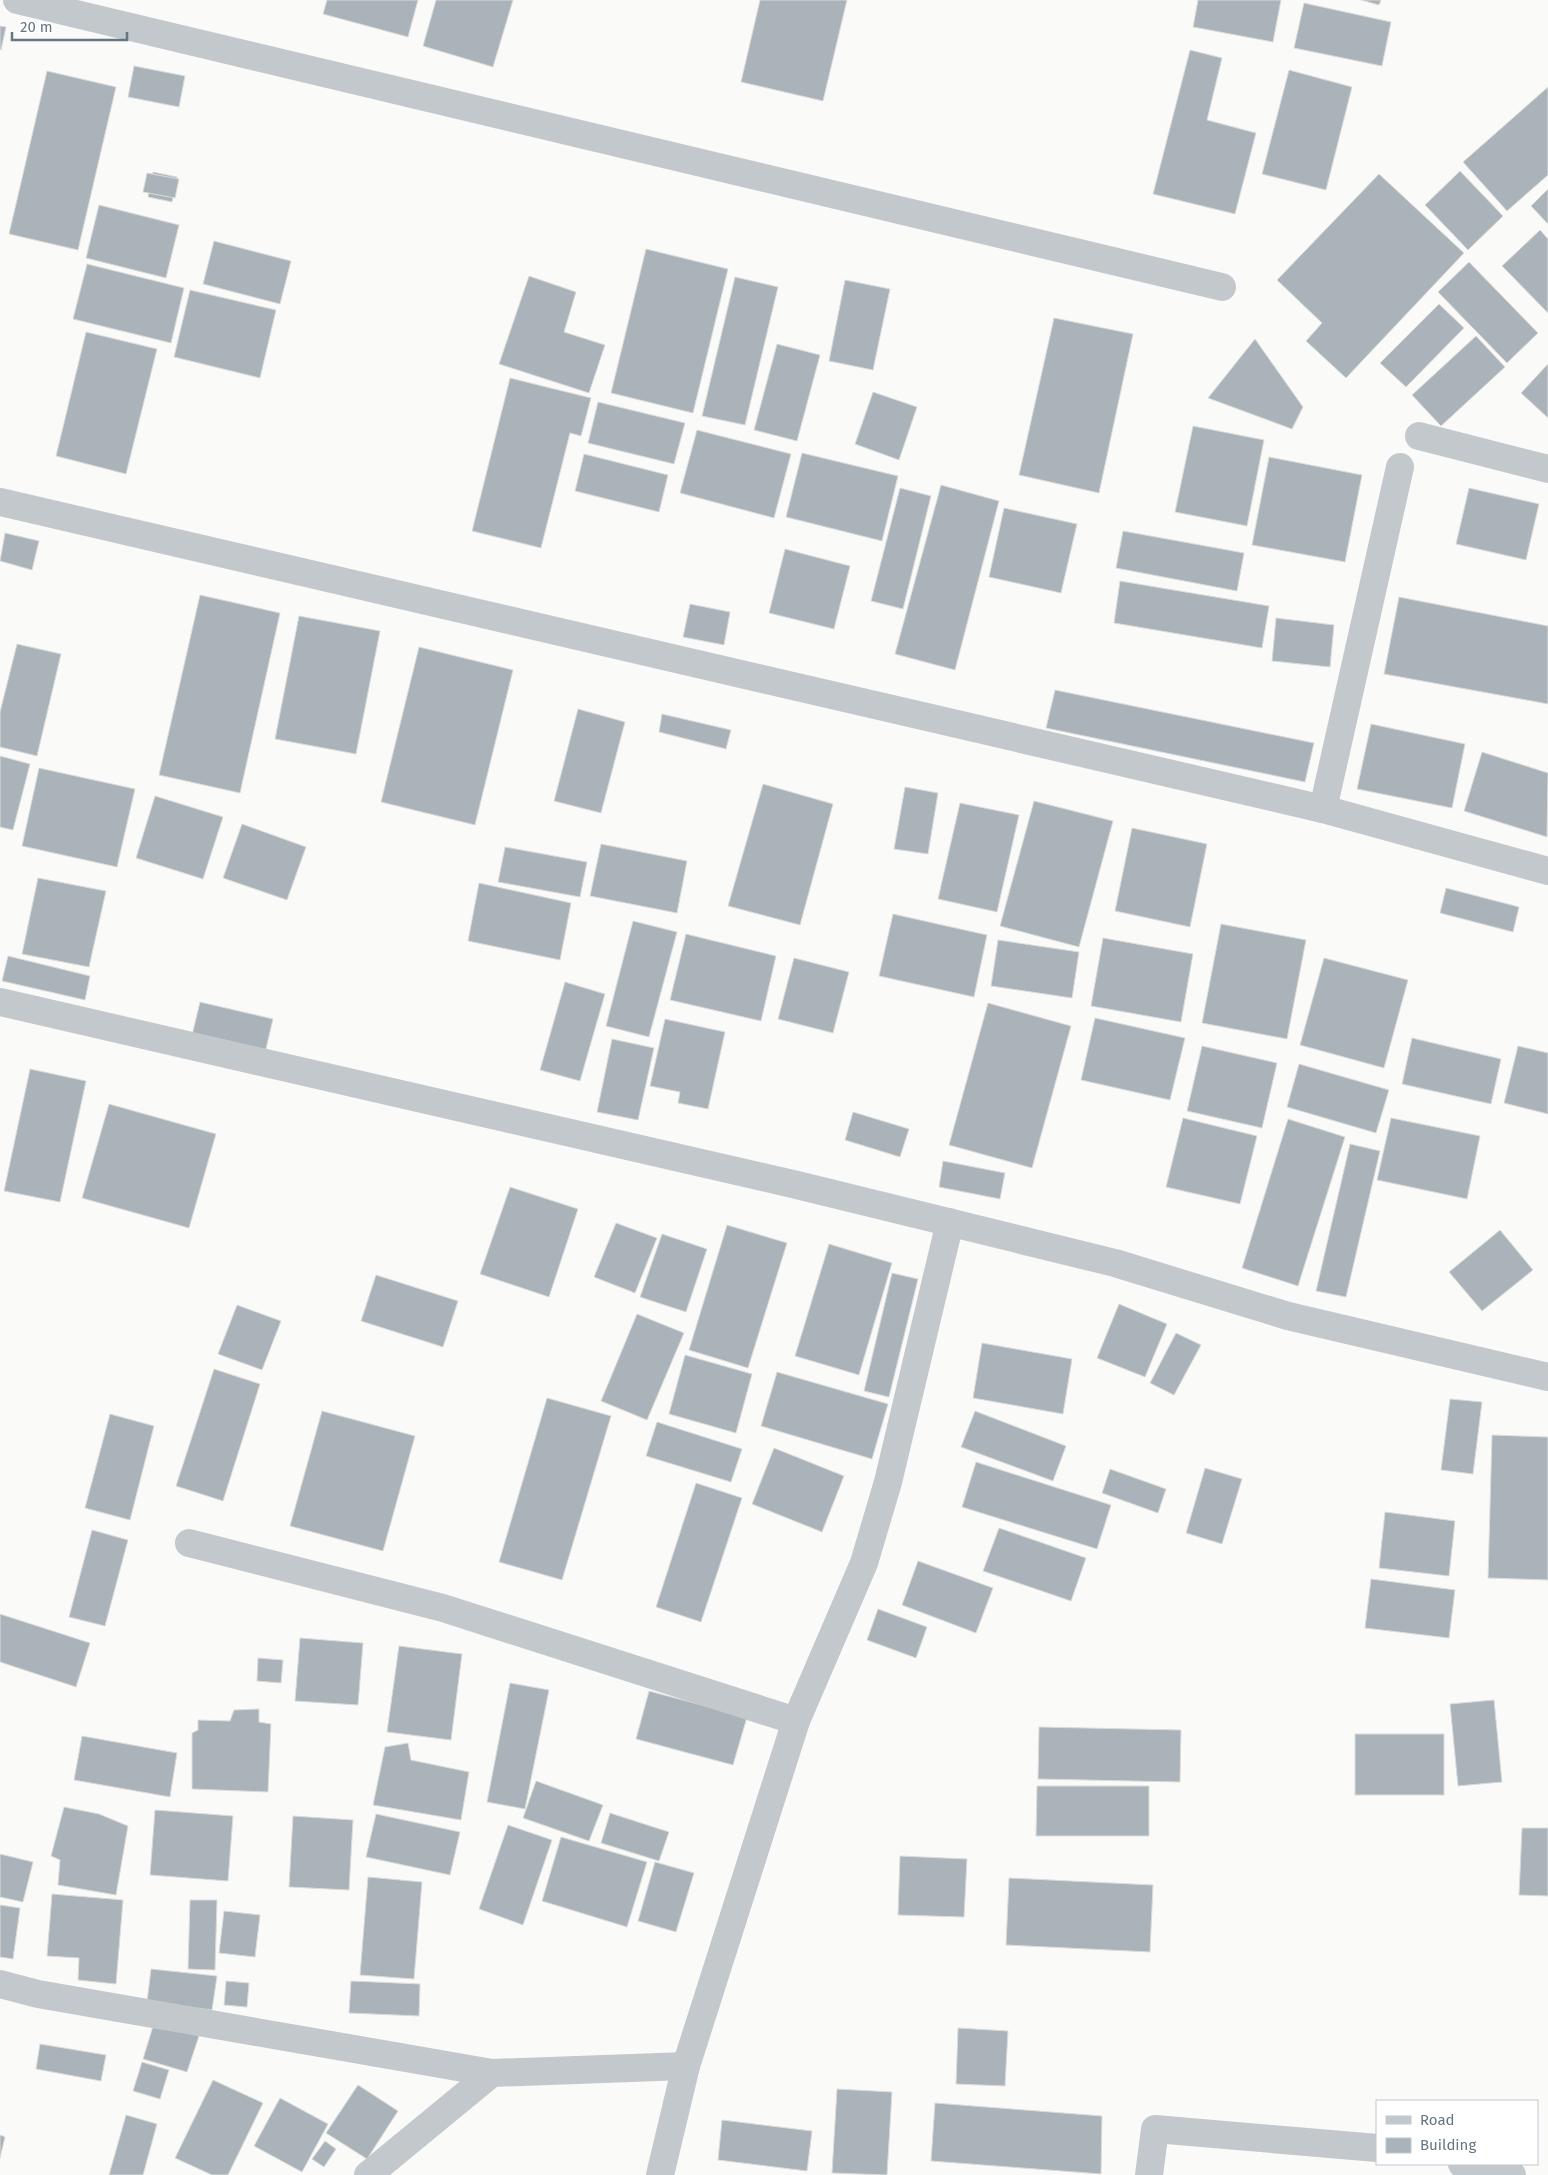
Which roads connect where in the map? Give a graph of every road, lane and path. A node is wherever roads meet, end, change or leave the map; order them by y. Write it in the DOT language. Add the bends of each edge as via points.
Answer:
graph roads {
  1 [pos="17,0"];
  2 [pos="1222,287"];
  3 [pos="1419,436"];
  4 [pos="1400,468"];
  5 [pos="1548,469"];
  6 [pos="0,502"];
  7 [pos="1323,809"];
  8 [pos="1548,871"];
  9 [pos="0,1002"];
  10 [pos="950,1222"];
  11 [pos="1548,1377"];
  12 [pos="189,1543"];
  13 [pos="796,1721"];
  14 [pos="0,1984"];
  15 [pos="686,2066"];
  16 [pos="492,2073"];
  17 [pos="1376,2148"];
  18 [pos="1467,2165"];
  19 [pos="368,2175"];
  20 [pos="660,2175"];
  21 [pos="1149,2175"];
  22 [pos="1512,2175"];
  1 -- 2 [label="street"];
  3 -- 5 [label="street"];
  4 -- 7 [label="street"];
  6 -- 7 [label="street"];
  7 -- 8 [label="street"];
  9 -- 10 [label="street"];
  10 -- 11 [label="street" via="1115,1263 1288,1316"];
  10 -- 13 [label="street" via="888,1482 864,1563"];
  12 -- 13 [label="street" via="442,1608"];
  13 -- 15 [label="street"];
  14 -- 16 [label="street" via="38,1994"];
  15 -- 16 [label="street"];
  15 -- 20 [label="street"];
  16 -- 19 [label="street"];
  17 -- 21 [label="street" via="1156,2129"];
  18 -- 22 [label="street"];
}
